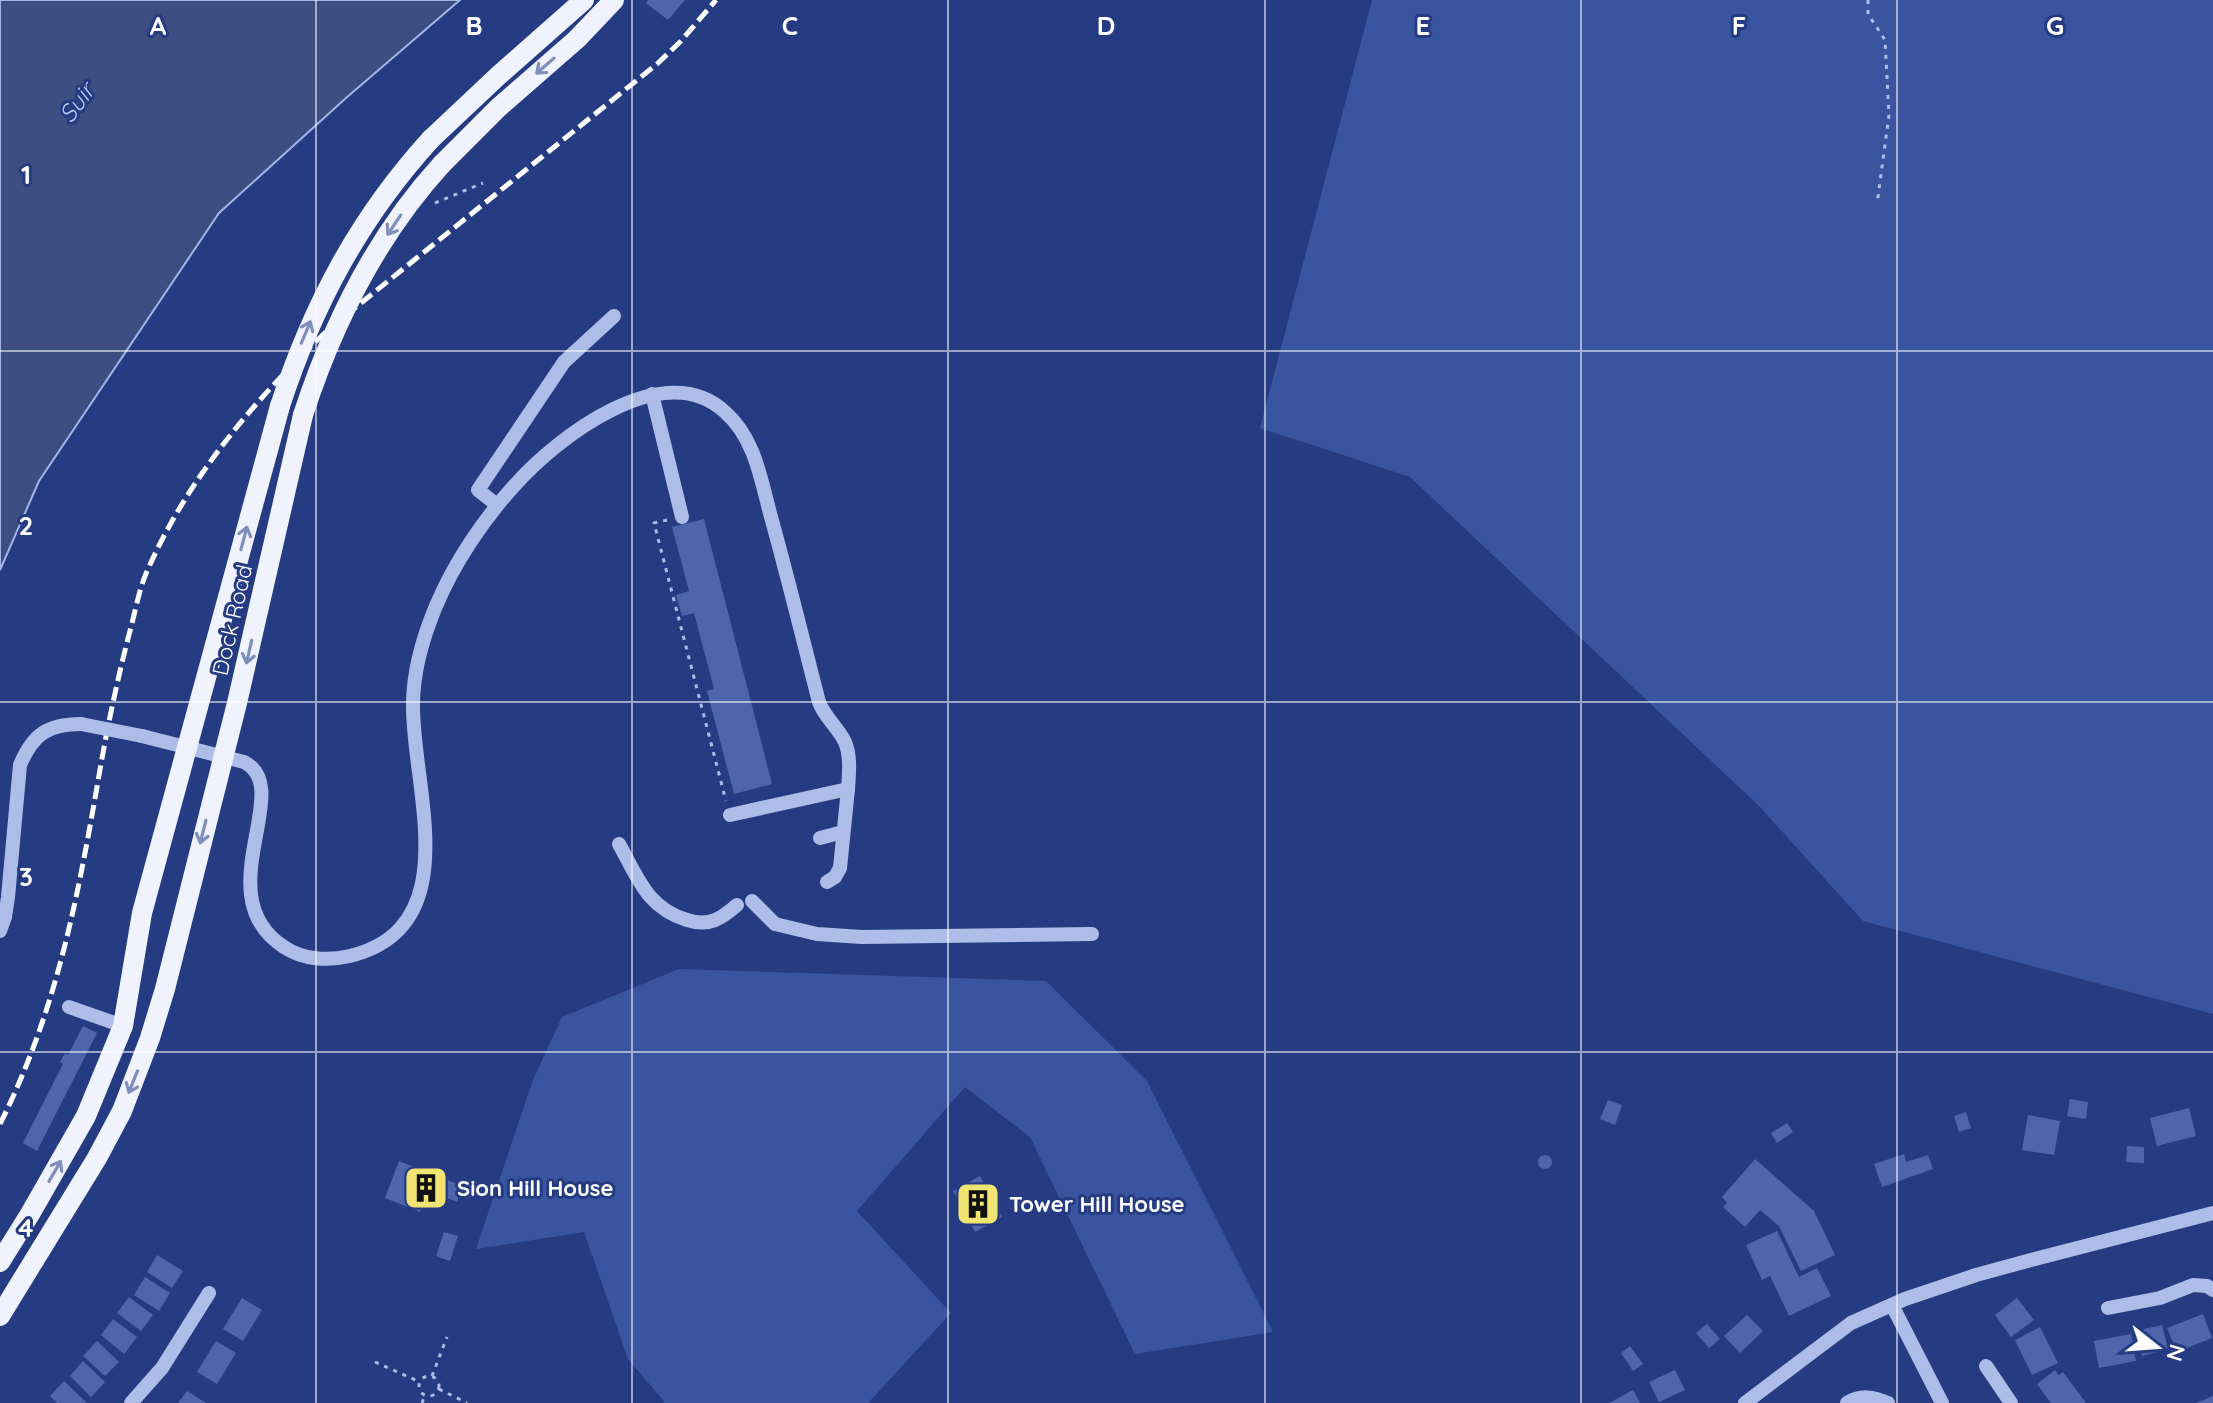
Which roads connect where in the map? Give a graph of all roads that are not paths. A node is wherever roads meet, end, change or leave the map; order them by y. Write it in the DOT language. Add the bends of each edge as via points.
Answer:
graph roads {
  1 [pos="584,0"];
  2 [pos="614,0"];
  3 [pos="614,316"];
  4 [pos="652,394"];
  5 [pos="497,505"];
  6 [pos="682,517"];
  7 [pos="188,749"];
  8 [pos="222,756"];
  9 [pos="848,789"];
  10 [pos="730,815"];
  11 [pos="843,832"];
  12 [pos="820,838"];
  13 [pos="619,844"];
  14 [pos="827,882"];
  15 [pos="0,931"];
  16 [pos="1092,934"];
  17 [pos="69,1007"];
  18 [pos="123,1026"];
  19 [pos="2213,1213"];
  20 [pos="0,1262"];
  21 [pos="2213,1290"];
  22 [pos="209,1293"];
  23 [pos="1892,1305"];
  24 [pos="2108,1308"];
  25 [pos="0,1316"];
  26 [pos="1986,1366"];
  27 [pos="131,1403"];
  28 [pos="1745,1403"];
  29 [pos="1847,1403"];
  30 [pos="1888,1403"];
  31 [pos="1942,1403"];
  32 [pos="2011,1403"];
  7 -- 1 [label="main road, Dock Road, one-way, bridge" via="280,406 300,345 339,266 383,196 431,139"];
  2 -- 8 [label="main road, Dock Road, one-way, bridge" via="442,164 359,280 303,415"];
  3 -- 5 [label="street" via="564,362 478,490"];
  4 -- 5 [label="street" via="574,433"];
  4 -- 6 [label="street"];
  4 -- 9 [label="street" via="707,399 728,414 746,439 770,510 819,702 847,747"];
  5 -- 8 [label="street" via="446,585 422,648 413,706 425,824 424,873 409,916 392,936 357,954 333,959 302,955 274,939 252,905 249,881 262,805 260,778 252,766"];
  7 -- 8 [label="street"];
  7 -- 15 [label="street, bridge" via="81,724 53,726 36,737 20,765"];
  7 -- 18 [label="main road, Dock Road" via="142,913"];
  8 -- 25 [label="main road, Dock Road, one-way" via="165,989 122,1111"];
  9 -- 10 [label="street"];
  9 -- 11 [label="street"];
  11 -- 12 [label="street"];
  11 -- 14 [label="street" via="840,868"];
  13 -- 16 [label="street" via="651,900 665,912 693,922 712,922 744,903 775,924 817,934"];
  17 -- 18 [label="street"];
  20 -- 18 [label="main road, Dock Road, one-way" via="86,1116"];
  19 -- 23 [label="street" via="1990,1271"];
  21 -- 24 [label="street" via="2193,1285"];
  22 -- 27 [label="street" via="162,1368"];
  23 -- 28 [label="street" via="1851,1323"];
  23 -- 31 [label="street"];
  26 -- 32 [label="street"];
  29 -- 30 [label="street" via="1870,1396"];
}
